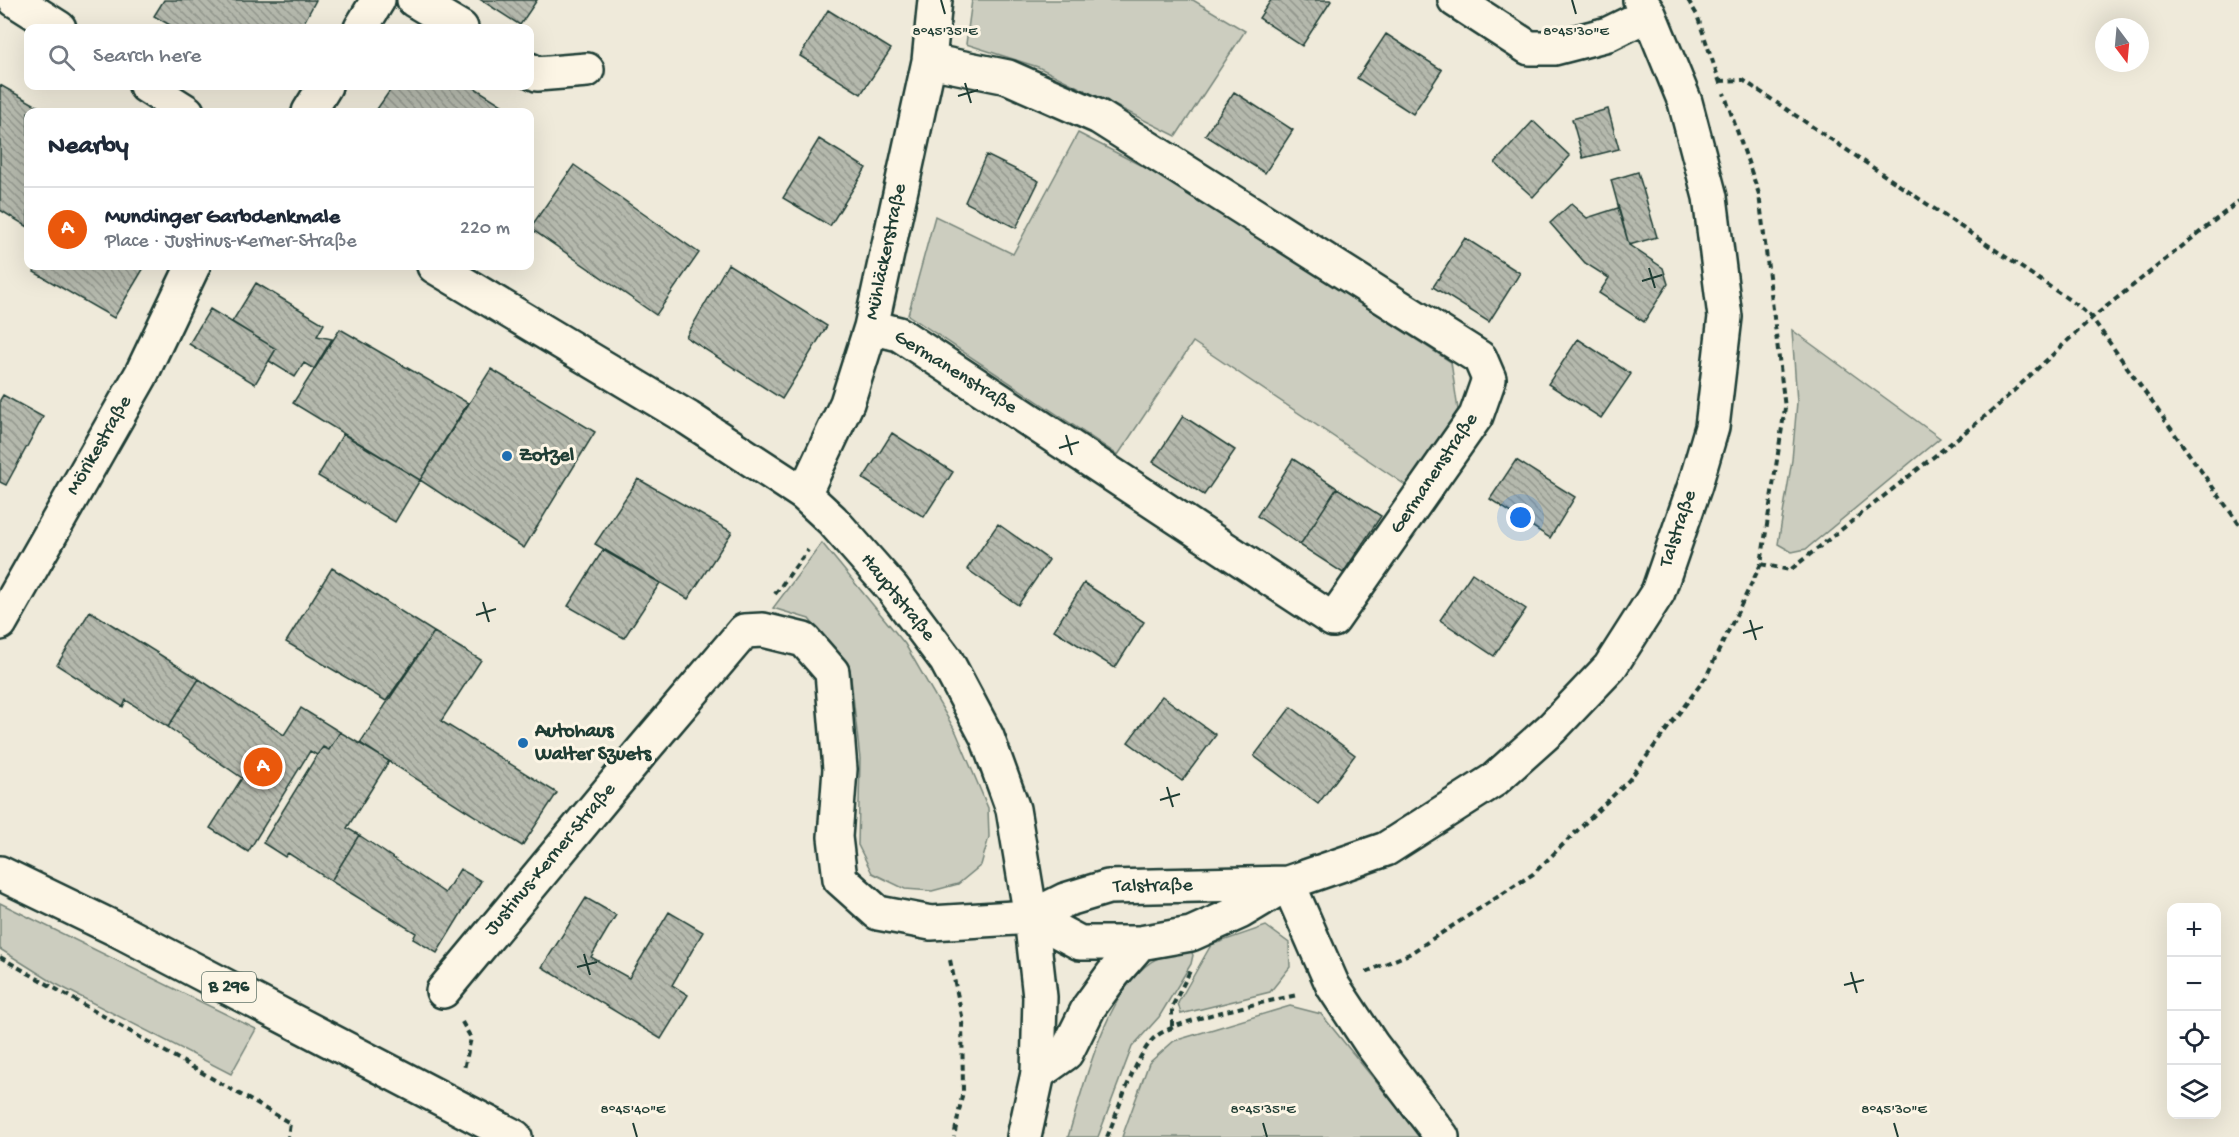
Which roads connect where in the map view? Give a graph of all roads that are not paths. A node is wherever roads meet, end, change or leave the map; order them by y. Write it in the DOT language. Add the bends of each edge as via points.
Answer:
graph roads {
  1 [pos="15,0"];
  2 [pos="378,0"];
  3 [pos="414,0"];
  4 [pos="935,0"];
  5 [pos="1455,0"];
  6 [pos="1645,7"];
  7 [pos="53,24"];
  8 [pos="363,24"];
  9 [pos="454,24"];
  10 [pos="929,61"];
  11 [pos="587,70"];
  12 [pos="534,72"];
  13 [pos="152,90"];
  14 [pos="323,90"];
  15 [pos="181,108"];
  16 [pos="312,108"];
  17 [pos="191,270"];
  18 [pos="441,270"];
  19 [pos="871,327"];
  20 [pos="804,494"];
  21 [pos="0,623"];
  22 [pos="0,873"];
  23 [pos="1288,883"];
  24 [pos="1032,917"];
  25 [pos="1140,942"];
  26 [pos="443,991"];
  27 [pos="1038,1073"];
  28 [pos="515,1137"];
  29 [pos="1024,1137"];
  30 [pos="1442,1137"];
  1 -- 7 [label="street"];
  2 -- 8 [label="street"];
  3 -- 9 [label="street"];
  4 -- 10 [label="street, Mühläckerstraße"];
  5 -- 6 [label="street" via="1529,48 1554,48 1608,34"];
  6 -- 23 [label="street, Talstraße" via="1685,102 1710,197 1725,317 1712,427 1658,591 1610,667 1552,728 1494,780 1386,849"];
  10 -- 19 [label="street, Mühläckerstraße"];
  10 -- 19 [label="street, Germanenstraße" via="1008,78 1100,117 1480,358 1489,379 1476,416 1333,620 899,334"];
  11 -- 12 [label="street"];
  13 -- 15 [label="street"];
  14 -- 16 [label="street"];
  17 -- 21 [label="street, Mörikestraße" via="141,375"];
  18 -- 20 [label="street, Hauptstraße" via="687,418"];
  19 -- 20 [label="street, Mühläckerstraße" via="847,403"];
  20 -- 24 [label="street, Hauptstraße" via="892,588 946,660 987,737 1013,809"];
  22 -- 28 [label="street, B 296" via="120,931"];
  23 -- 24 [label="street, Talstraße" via="1108,886 1065,900"];
  23 -- 25 [label="street, Talstraße" via="1240,912 1191,933"];
  23 -- 30 [label="street" via="1333,986"];
  24 -- 25 [label="street, Talstraße" via="1080,943"];
  24 -- 26 [label="street, Justinus-Kerner-Straße" via="932,923 878,913 840,879 835,837 840,769 832,672 804,640 763,630 744,631"];
  24 -- 27 [label="street, Hauptstraße" via="1040,997"];
  25 -- 27 [label="street" via="1089,1007 1066,1053"];
  27 -- 29 [label="street, Hauptstraße"];
}
